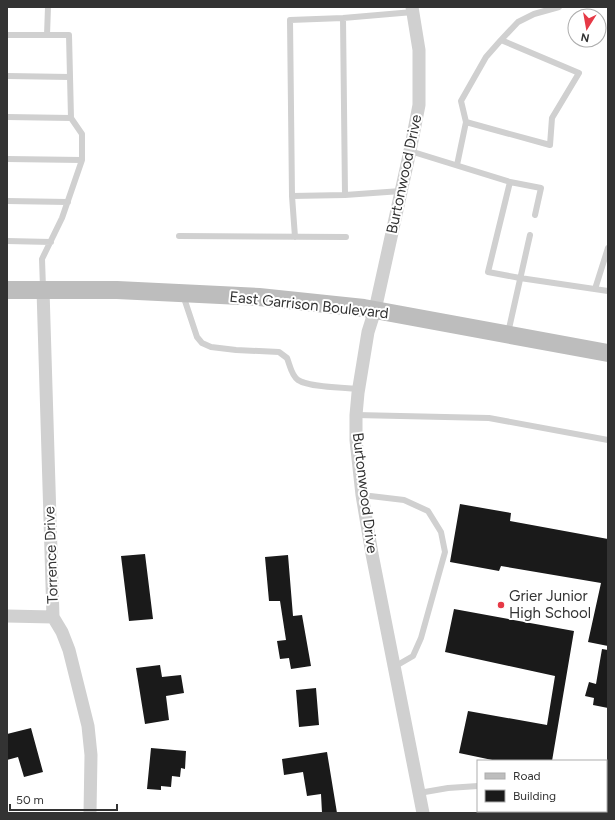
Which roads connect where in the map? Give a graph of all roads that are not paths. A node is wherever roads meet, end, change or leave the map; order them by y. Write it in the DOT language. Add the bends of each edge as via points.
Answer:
graph roads {
  1 [pos="48,7"];
  2 [pos="559,7"];
  3 [pos="412,10"];
  4 [pos="343,18"];
  5 [pos="7,35"];
  6 [pos="47,35"];
  7 [pos="501,40"];
  8 [pos="7,76"];
  9 [pos="70,77"];
  10 [pos="7,117"];
  11 [pos="71,118"];
  12 [pos="466,122"];
  13 [pos="410,151"];
  14 [pos="7,159"];
  15 [pos="82,160"];
  16 [pos="457,165"];
  17 [pos="510,182"];
  18 [pos="401,190"];
  19 [pos="345,195"];
  20 [pos="292,196"];
  21 [pos="7,201"];
  22 [pos="68,202"];
  23 [pos="535,215"];
  24 [pos="530,235"];
  25 [pos="179,236"];
  26 [pos="295,237"];
  27 [pos="346,237"];
  28 [pos="7,241"];
  29 [pos="51,242"];
  30 [pos="608,248"];
  31 [pos="520,278"];
  32 [pos="595,289"];
  33 [pos="7,290"];
  34 [pos="43,290"];
  35 [pos="608,291"];
  36 [pos="183,294"];
  37 [pos="375,310"];
  38 [pos="508,335"];
  39 [pos="608,353"];
  40 [pos="359,389"];
  41 [pos="356,415"];
  42 [pos="608,440"];
  43 [pos="362,495"];
  44 [pos="7,616"];
  45 [pos="53,617"];
  46 [pos="394,667"];
  47 [pos="477,786"];
  48 [pos="419,793"];
  49 [pos="90,813"];
  50 [pos="423,813"];
  1 -- 6 [label="lane"];
  2 -- 7 [label="lane" via="534,14 518,22"];
  3 -- 4 [label="lane"];
  3 -- 13 [label="street, Burtonwood Drive" via="419,50 418,105"];
  4 -- 19 [label="lane"];
  4 -- 20 [label="lane" via="290,20"];
  5 -- 6 [label="lane"];
  6 -- 9 [label="lane" via="69,35"];
  7 -- 12 [label="lane" via="486,57 461,101"];
  7 -- 12 [label="lane" via="580,73 552,118 550,145"];
  8 -- 9 [label="lane"];
  9 -- 11 [label="lane"];
  10 -- 11 [label="lane"];
  11 -- 15 [label="lane" via="82,134"];
  12 -- 16 [label="lane"];
  13 -- 16 [label="lane"];
  13 -- 18 [label="street, Burtonwood Drive"];
  14 -- 15 [label="lane"];
  15 -- 22 [label="lane"];
  16 -- 17 [label="lane"];
  17 -- 23 [label="lane" via="541,188"];
  17 -- 31 [label="lane" via="488,272"];
  18 -- 19 [label="lane"];
  18 -- 37 [label="street, Burtonwood Drive"];
  19 -- 20 [label="lane"];
  20 -- 26 [label="lane"];
  21 -- 22 [label="lane"];
  22 -- 29 [label="lane"];
  24 -- 31 [label="lane"];
  25 -- 26 [label="lane"];
  26 -- 27 [label="lane"];
  28 -- 29 [label="lane"];
  29 -- 34 [label="lane" via="42,259"];
  30 -- 32 [label="lane"];
  31 -- 32 [label="lane"];
  31 -- 38 [label="lane"];
  32 -- 35 [label="lane"];
  33 -- 34 [label="main road, East Garrison Boulevard"];
  34 -- 36 [label="main road, East Garrison Boulevard" via="117,290"];
  34 -- 45 [label="street, Torrence Drive"];
  36 -- 37 [label="main road, East Garrison Boulevard" via="259,297"];
  36 -- 40 [label="lane" via="197,337 202,343 211,347 236,350 279,352 287,358 292,374 297,379 306,383"];
  37 -- 38 [label="main road, East Garrison Boulevard"];
  37 -- 40 [label="street, Burtonwood Drive" via="368,332"];
  38 -- 39 [label="main road, East Garrison Boulevard"];
  40 -- 41 [label="street, Burtonwood Drive"];
  41 -- 42 [label="lane" via="489,418"];
  41 -- 43 [label="street, Burtonwood Drive"];
  43 -- 46 [label="street, Burtonwood Drive"];
  43 -- 46 [label="lane" via="404,500 428,511 441,532 445,552 421,638 413,656"];
  44 -- 45 [label="street"];
  45 -- 49 [label="street, Torrence Drive" via="69,650 88,726 92,755"];
  46 -- 48 [label="street, Burtonwood Drive"];
  47 -- 48 [label="lane"];
  48 -- 50 [label="street, Burtonwood Drive"];
}
